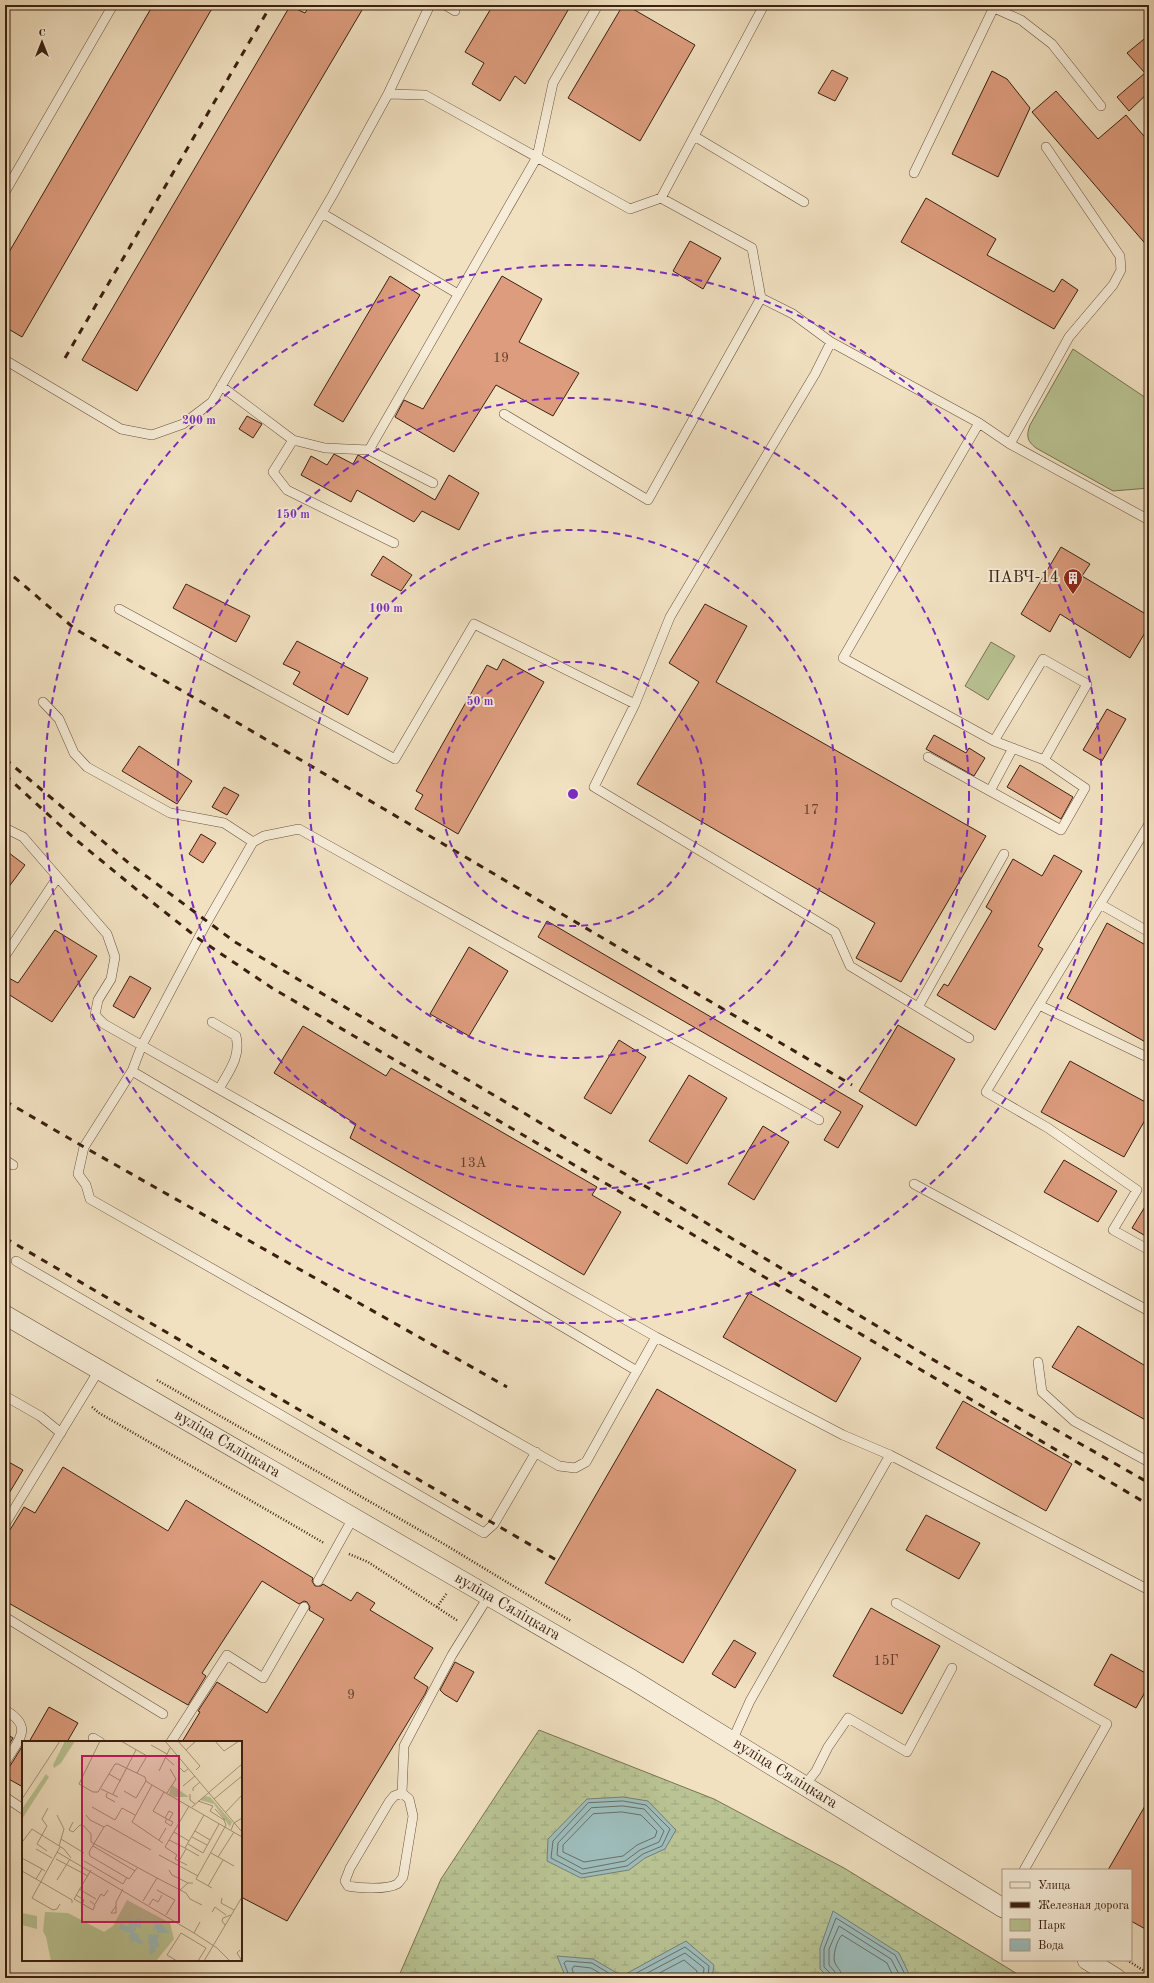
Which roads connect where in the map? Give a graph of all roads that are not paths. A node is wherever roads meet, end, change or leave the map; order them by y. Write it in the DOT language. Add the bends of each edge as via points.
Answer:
graph roads {
  1 [pos="113,5"];
  2 [pos="430,5"];
  3 [pos="446,5"];
  4 [pos="598,5"];
  5 [pos="764,5"];
  6 [pos="1146,5"];
  7 [pos="994,6"];
  8 [pos="1149,8"];
  9 [pos="455,11"];
  10 [pos="388,94"];
  11 [pos="1101,106"];
  12 [pos="694,136"];
  13 [pos="1046,147"];
  14 [pos="537,157"];
  15 [pos="914,173"];
  16 [pos="5,192"];
  17 [pos="661,198"];
  18 [pos="804,202"];
  19 [pos="322,213"];
  20 [pos="458,294"];
  21 [pos="761,298"];
  22 [pos="831,342"];
  23 [pos="5,360"];
  24 [pos="221,386"];
  25 [pos="504,414"];
  26 [pos="979,423"];
  27 [pos="293,440"];
  28 [pos="1010,444"];
  29 [pos="369,450"];
  30 [pos="432,483"];
  31 [pos="1149,520"];
  32 [pos="394,543"];
  33 [pos="119,609"];
  34 [pos="43,702"];
  35 [pos="635,704"];
  36 [pos="994,741"];
  37 [pos="1013,748"];
  38 [pos="928,757"];
  39 [pos="1044,760"];
  40 [pos="990,791"];
  41 [pos="1149,824"];
  42 [pos="5,828"];
  43 [pos="253,842"];
  44 [pos="1004,854"];
  45 [pos="57,878"];
  46 [pos="1100,904"];
  47 [pos="1149,932"];
  48 [pos="5,956"];
  49 [pos="1038,1005"];
  50 [pos="918,1007"];
  51 [pos="212,1022"];
  52 [pos="969,1038"];
  53 [pos="142,1045"];
  54 [pos="1149,1058"];
  55 [pos="132,1071"];
  56 [pos="219,1089"];
  57 [pos="819,1120"];
  58 [pos="914,1184"];
  59 [pos="1149,1250"];
  60 [pos="16,1261"];
  61 [pos="1149,1310"];
  62 [pos="5,1316"];
  63 [pos="656,1337"];
  64 [pos="1038,1362"];
  65 [pos="99,1370"];
  66 [pos="637,1371"];
  67 [pos="5,1396"];
  68 [pos="61,1432"];
  69 [pos="536,1452"];
  70 [pos="890,1455"];
  71 [pos="1149,1462"];
  72 [pos="353,1518"];
  73 [pos="5,1524"];
  74 [pos="318,1581"];
  75 [pos="1149,1590"];
  76 [pos="488,1597"];
  77 [pos="896,1603"];
  78 [pos="304,1607"];
  79 [pos="5,1617"];
  80 [pos="952,1668"];
  81 [pos="5,1710"];
  82 [pos="163,1714"];
  83 [pos="173,1741"];
  84 [pos="732,1741"];
  85 [pos="5,1763"];
  86 [pos="804,1786"];
  87 [pos="402,1793"];
  88 [pos="5,1797"];
  89 [pos="22,1808"];
  90 [pos="1025,1869"];
  91 [pos="1002,1907"];
  92 [pos="1089,1961"];
  93 [pos="1116,1978"];
  1 -- 16 [label="lane"];
  2 -- 10 [label="lane"];
  3 -- 9 [label="lane"];
  4 -- 14 [label="lane" via="553,82"];
  5 -- 12 [label="lane"];
  6 -- 8 [label="lane"];
  7 -- 11 [label="lane" via="1021,20 1052,44"];
  7 -- 15 [label="lane"];
  10 -- 14 [label="lane" via="425,95"];
  10 -- 19 [label="lane"];
  12 -- 17 [label="lane"];
  12 -- 18 [label="lane"];
  13 -- 28 [label="lane" via="1120,256 1120,270 1113,285 1069,337"];
  14 -- 17 [label="lane" via="630,209"];
  14 -- 20 [label="lane"];
  17 -- 21 [label="lane" via="752,248"];
  19 -- 20 [label="lane"];
  19 -- 24 [label="lane"];
  20 -- 29 [label="lane"];
  21 -- 22 [label="lane" via="793,314"];
  21 -- 25 [label="lane" via="648,500"];
  22 -- 26 [label="lane"];
  22 -- 35 [label="lane" via="815,374 670,617"];
  23 -- 24 [label="lane" via="121,429 152,435 183,424 212,402"];
  24 -- 27 [label="lane"];
  26 -- 28 [label="lane"];
  26 -- 36 [label="lane" via="843,658"];
  27 -- 29 [label="lane" via="325,448"];
  27 -- 32 [label="lane" via="273,472 287,490"];
  28 -- 31 [label="lane"];
  29 -- 30 [label="lane"];
  33 -- 35 [label="lane" via="395,759 474,624"];
  34 -- 43 [label="lane" via="59,719 74,753 88,767 170,813 224,823"];
  35 -- 50 [label="lane" via="594,787 835,932 850,966"];
  36 -- 37 [label="lane"];
  36 -- 39 [label="lane" via="1043,659 1087,684"];
  37 -- 39 [label="lane"];
  37 -- 40 [label="lane"];
  38 -- 40 [label="lane"];
  39 -- 40 [label="lane" via="1085,788 1061,830"];
  41 -- 46 [label="lane"];
  42 -- 45 [label="lane" via="23,837"];
  43 -- 53 [label="lane"];
  43 -- 57 [label="lane" via="264,836 299,829"];
  44 -- 50 [label="lane"];
  45 -- 48 [label="lane"];
  45 -- 53 [label="lane" via="108,934 115,957 111,979 98,1000 95,1015 104,1024"];
  46 -- 47 [label="lane"];
  46 -- 49 [label="lane"];
  49 -- 54 [label="lane"];
  49 -- 59 [label="lane" via="986,1092 1048,1128 1137,1190 1112,1230"];
  50 -- 52 [label="lane"];
  51 -- 56 [label="lane" via="236,1036 238,1043 238,1054"];
  53 -- 55 [label="lane"];
  53 -- 56 [label="lane"];
  55 -- 66 [label="lane"];
  55 -- 69 [label="lane" via="84,1148 78,1174 86,1185 90,1199"];
  56 -- 63 [label="lane"];
  58 -- 61 [label="lane"];
  60 -- 69 [label="lane" via="484,1533 494,1524"];
  62 -- 65 [label="street, вуліца Сяліцкага"];
  63 -- 66 [label="lane"];
  63 -- 70 [label="lane" via="842,1436"];
  64 -- 71 [label="lane" via="1042,1392 1074,1421"];
  65 -- 68 [label="lane"];
  65 -- 72 [label="street, вуліца Сяліцкага"];
  66 -- 69 [label="lane" via="586,1462 575,1468 559,1466"];
  67 -- 68 [label="lane" via="40,1416"];
  68 -- 73 [label="lane"];
  70 -- 75 [label="lane"];
  70 -- 84 [label="lane" via="750,1701"];
  72 -- 74 [label="lane"];
  72 -- 76 [label="street, вуліца Сяліцкага"];
  76 -- 84 [label="street, вуліца Сяліцкага" via="633,1680"];
  76 -- 87 [label="lane" via="452,1655 404,1746"];
  77 -- 90 [label="lane" via="1107,1724"];
  78 -- 83 [label="lane" via="263,1678 227,1655"];
  79 -- 82 [label="lane"];
  80 -- 86 [label="lane" via="907,1752 848,1718"];
  81 -- 85 [label="lane" via="17,1717 22,1733"];
  84 -- 86 [label="street, вуліца Сяліцкага"];
  86 -- 91 [label="street, вуліца Сяліцкага"];
  87 -- 87 [label="lane" via="409,1799 413,1816 403,1877 398,1884 391,1886 348,1886 345,1881 350,1868 389,1802 394,1796"];
  88 -- 89 [label="lane"];
  92 -- 93 [label="street"];
}
